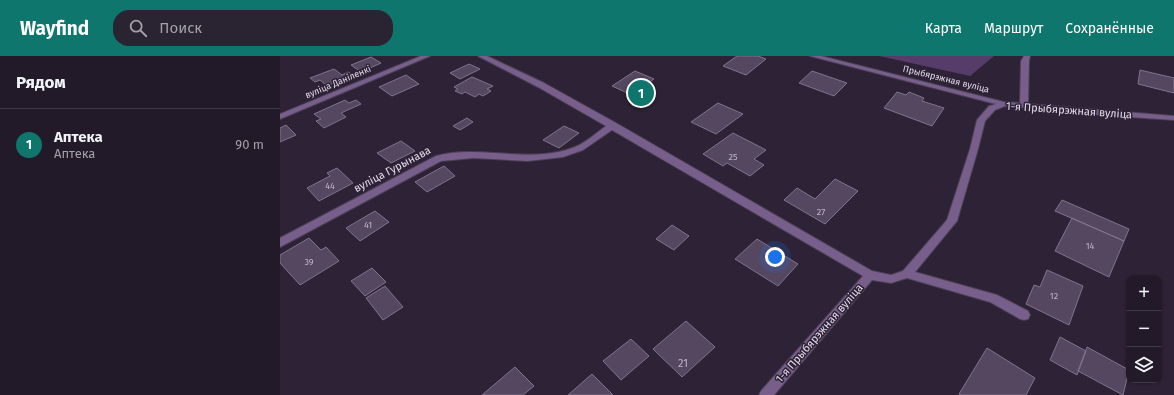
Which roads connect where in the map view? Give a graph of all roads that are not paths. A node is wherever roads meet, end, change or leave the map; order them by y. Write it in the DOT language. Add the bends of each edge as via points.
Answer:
graph roads {
  1 [pos="427,56"];
  2 [pos="481,56"];
  3 [pos="813,56"];
  4 [pos="1027,56"];
  5 [pos="1004,104"];
  6 [pos="1024,106"];
  7 [pos="280,117"];
  8 [pos="1174,118"];
  9 [pos="613,125"];
  10 [pos="280,243"];
  11 [pos="907,274"];
  12 [pos="870,275"];
  13 [pos="1024,315"];
  14 [pos="766,395"];
  1 -- 7 [label="street, вуліца Даніленкі"];
  2 -- 9 [label="street" via="541,85"];
  3 -- 5 [label="street, Прыбярэжная вуліца"];
  4 -- 6 [label="street"];
  5 -- 6 [label="street, 1-я Прыбярэжная вуліца"];
  5 -- 11 [label="street, 1-я Прыбярэжная вуліца" via="992,108 981,120 952,222"];
  6 -- 8 [label="street, 1-я Прыбярэжная вуліца"];
  9 -- 10 [label="street, вуліца Гурынава" via="580,148 551,157 503,158 456,154 439,158"];
  9 -- 12 [label="street"];
  11 -- 12 [label="street, 1-я Прыбярэжная вуліца" via="891,279"];
  11 -- 13 [label="street" via="993,298"];
  12 -- 14 [label="street, 1-я Прыбярэжная вуліца"];
}
